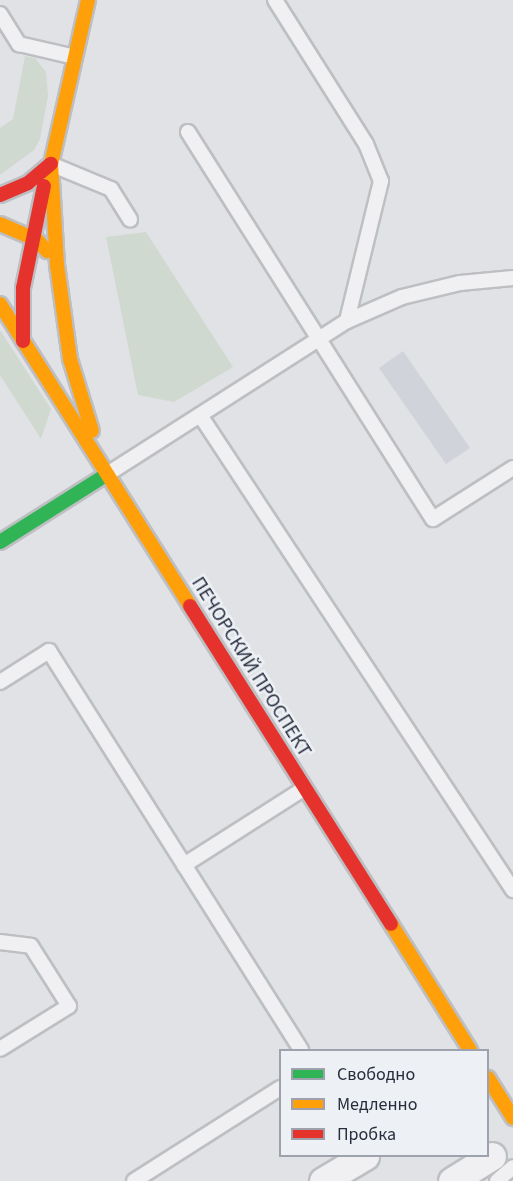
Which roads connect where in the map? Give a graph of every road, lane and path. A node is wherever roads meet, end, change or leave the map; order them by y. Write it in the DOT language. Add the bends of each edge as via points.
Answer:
graph roads {
  1 [pos="88,0"];
  2 [pos="275,0"];
  3 [pos="0,14"];
  4 [pos="75,57"];
  5 [pos="188,132"];
  6 [pos="51,164"];
  7 [pos="0,195"];
  8 [pos="130,219"];
  9 [pos="0,224"];
  10 [pos="31,237"];
  11 [pos="57,265"];
  12 [pos="513,278"];
  13 [pos="24,279"];
  14 [pos="8,286"];
  15 [pos="0,304"];
  16 [pos="347,321"];
  17 [pos="320,338"];
  18 [pos="23,341"];
  19 [pos="200,415"];
  20 [pos="513,468"];
  21 [pos="106,475"];
  22 [pos="0,542"];
  23 [pos="0,682"];
  24 [pos="305,788"];
  25 [pos="184,865"];
  26 [pos="513,890"];
  27 [pos="0,942"];
  28 [pos="0,1049"];
  29 [pos="300,1049"];
  30 [pos="469,1049"];
  31 [pos="490,1082"];
  32 [pos="513,1082"];
  33 [pos="279,1089"];
  34 [pos="513,1118"];
  35 [pos="362,1157"];
  36 [pos="501,1168"];
  37 [pos="134,1181"];
  38 [pos="323,1181"];
  39 [pos="452,1181"];
  1 -- 4 [label="main road"];
  2 -- 16 [label="lane" via="366,144 381,181"];
  3 -- 4 [label="lane" via="19,44"];
  4 -- 6 [label="main road"];
  5 -- 17 [label="lane"];
  6 -- 7 [label="main road" via="28,183"];
  6 -- 8 [label="lane" via="111,189"];
  6 -- 10 [label="main road"];
  6 -- 11 [label="main road"];
  9 -- 10 [label="main road"];
  10 -- 11 [label="main road"];
  10 -- 13 [label="main road"];
  11 -- 13 [label="main road"];
  11 -- 21 [label="main road" via="70,359"];
  12 -- 16 [label="lane" via="460,283 402,297"];
  13 -- 14 [label="main road"];
  13 -- 18 [label="main road"];
  15 -- 18 [label="main road, ПЕЧОРСКИЙ ПРОСПЕКТ"];
  16 -- 17 [label="lane"];
  17 -- 19 [label="lane"];
  17 -- 20 [label="lane" via="433,519"];
  18 -- 21 [label="main road, ПЕЧОРСКИЙ ПРОСПЕКТ"];
  19 -- 21 [label="lane"];
  19 -- 26 [label="lane"];
  21 -- 22 [label="main road"];
  21 -- 24 [label="main road, ПЕЧОРСКИЙ ПРОСПЕКТ"];
  23 -- 25 [label="lane" via="49,651"];
  24 -- 25 [label="lane"];
  24 -- 30 [label="main road, ПЕЧОРСКИЙ ПРОСПЕКТ"];
  25 -- 29 [label="lane"];
  27 -- 28 [label="lane" via="31,946 69,1006"];
  31 -- 32 [label="lane"];
  31 -- 34 [label="main road"];
  33 -- 37 [label="lane"];
  35 -- 38 [label="street"];
  36 -- 39 [label="street"];
}
